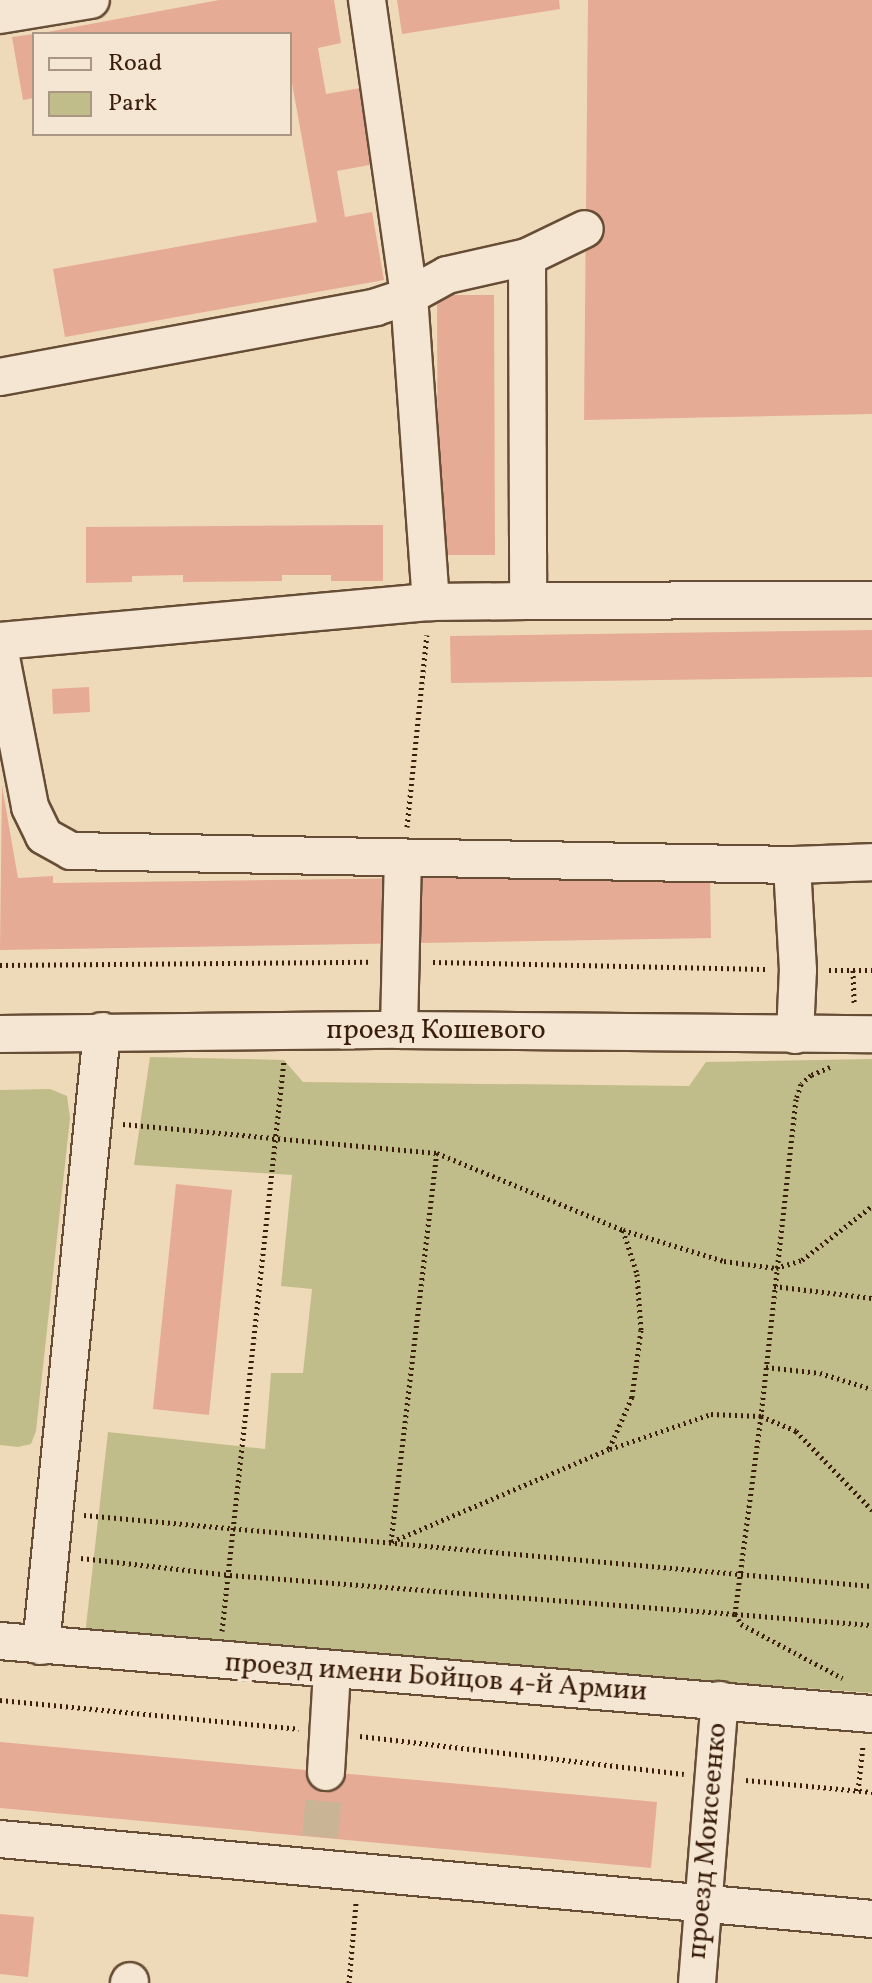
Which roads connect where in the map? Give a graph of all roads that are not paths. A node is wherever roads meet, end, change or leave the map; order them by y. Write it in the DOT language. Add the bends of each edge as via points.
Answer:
graph roads {
  1 [pos="91,0"];
  2 [pos="367,0"];
  3 [pos="20,9"];
  4 [pos="585,229"];
  5 [pos="527,257"];
  6 [pos="409,296"];
  7 [pos="0,377"];
  8 [pos="872,600"];
  9 [pos="528,601"];
  10 [pos="431,602"];
  11 [pos="0,641"];
  12 [pos="0,652"];
  13 [pos="403,859"];
  14 [pos="872,862"];
  15 [pos="792,865"];
  16 [pos="399,1030"];
  17 [pos="102,1031"];
  18 [pos="0,1034"];
  19 [pos="872,1034"];
  20 [pos="795,1035"];
  21 [pos="0,1641"];
  22 [pos="41,1646"];
  23 [pos="332,1670"];
  24 [pos="720,1700"];
  25 [pos="872,1714"];
  26 [pos="326,1772"];
  27 [pos="0,1839"];
  28 [pos="703,1902"];
  29 [pos="872,1919"];
  30 [pos="697,1983"];
  1 -- 3 [label="street"];
  2 -- 6 [label="street"];
  4 -- 5 [label="street"];
  5 -- 6 [label="street" via="447,275"];
  5 -- 9 [label="street"];
  6 -- 7 [label="street" via="376,307"];
  6 -- 10 [label="street"];
  8 -- 9 [label="street"];
  9 -- 10 [label="street"];
  10 -- 11 [label="street"];
  12 -- 13 [label="street" via="30,807 44,836 71,851"];
  13 -- 15 [label="street"];
  13 -- 16 [label="street"];
  14 -- 15 [label="street"];
  15 -- 20 [label="street" via="798,970"];
  16 -- 17 [label="street, проезд Кошевого"];
  16 -- 20 [label="street, проезд Кошевого"];
  17 -- 18 [label="street, проезд Кошевого"];
  17 -- 22 [label="street"];
  19 -- 20 [label="street, проезд Кошевого"];
  21 -- 22 [label="street, проезд имени Бойцов 4-й Армии"];
  22 -- 23 [label="street, проезд имени Бойцов 4-й Армии"];
  23 -- 24 [label="street, проезд имени Бойцов 4-й Армии"];
  23 -- 26 [label="street"];
  24 -- 25 [label="street, проезд имени Бойцов 4-й Армии"];
  24 -- 28 [label="street, проезд Моисеенко"];
  27 -- 28 [label="street" via="318,1852 359,1871"];
  28 -- 29 [label="street"];
  28 -- 30 [label="street, проезд Моисеенко"];
}
